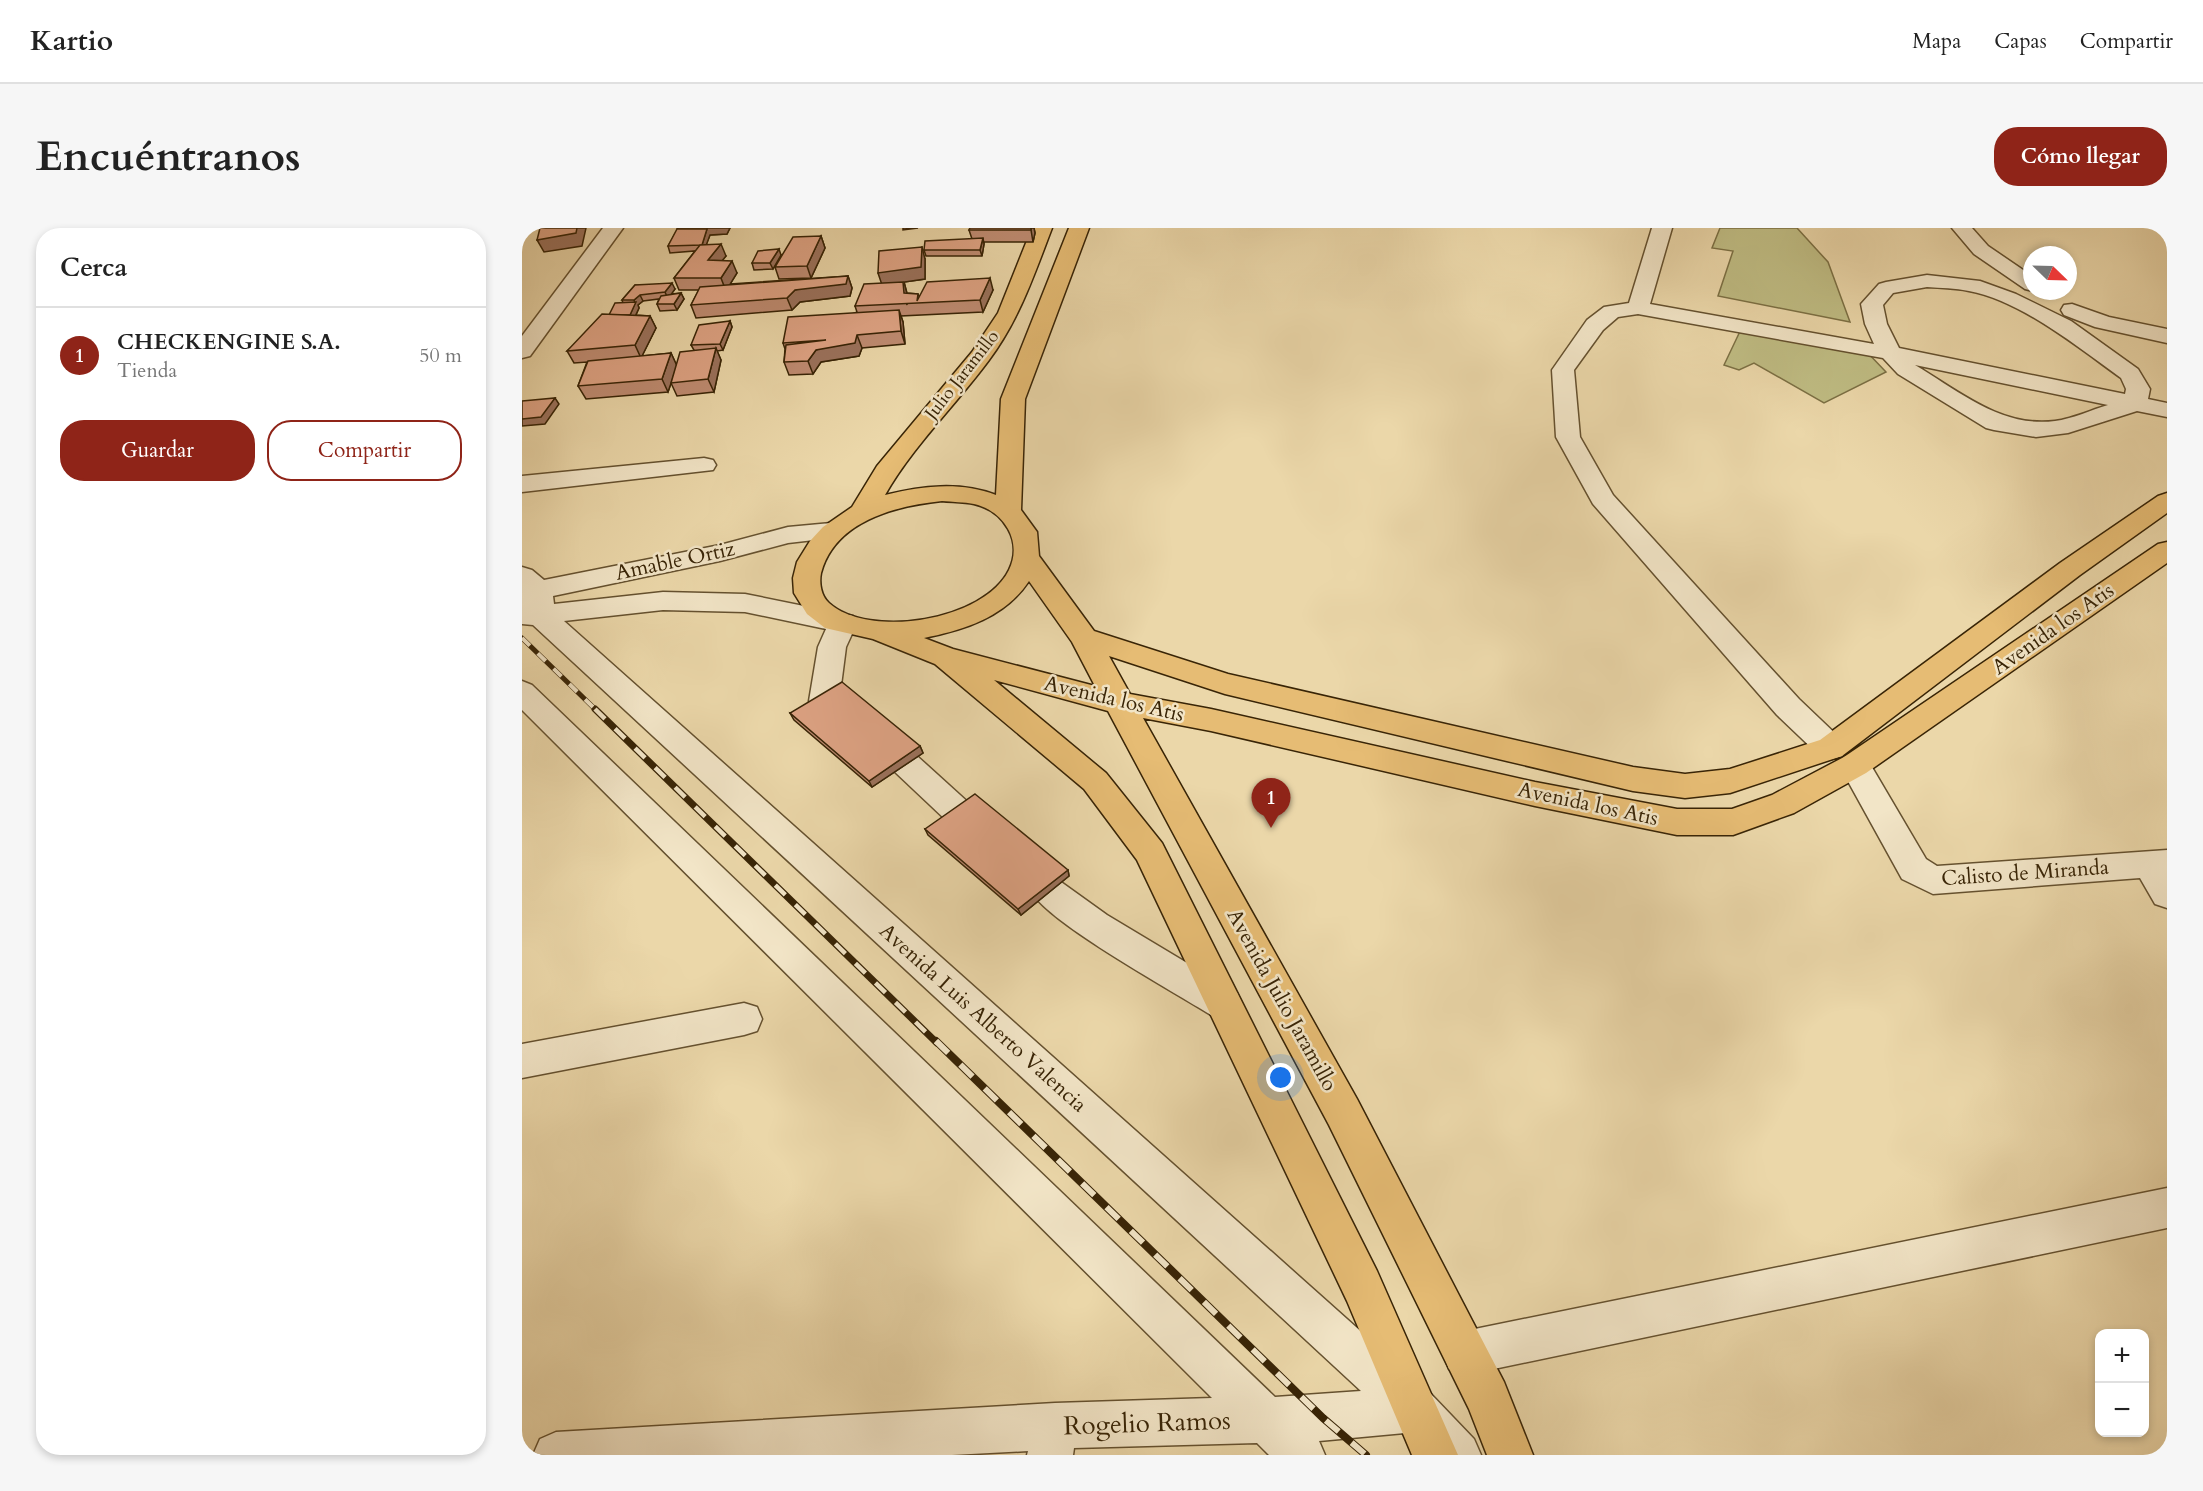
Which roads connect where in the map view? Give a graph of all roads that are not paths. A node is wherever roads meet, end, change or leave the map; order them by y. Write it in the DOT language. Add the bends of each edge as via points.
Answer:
graph roads {
  1 [pos="614,228"];
  2 [pos="1042,228"];
  3 [pos="1079,228"];
  4 [pos="1662,228"];
  5 [pos="1962,228"];
  6 [pos="2023,279"];
  7 [pos="2050,300"];
  8 [pos="1638,308"];
  9 [pos="2067,318"];
  10 [pos="2167,336"];
  11 [pos="522,351"];
  12 [pos="1890,353"];
  13 [pos="2135,404"];
  14 [pos="2167,410"];
  15 [pos="704,465"];
  16 [pos="522,483"];
  17 [pos="2167,501"];
  18 [pos="1008,510"];
  19 [pos="863,511"];
  20 [pos="831,531"];
  21 [pos="2167,550"];
  22 [pos="1027,559"];
  23 [pos="529,599"];
  24 [pos="839,622"];
  25 [pos="884,633"];
  26 [pos="1084,638"];
  27 [pos="945,657"];
  28 [pos="522,692"];
  29 [pos="824,701"];
  30 [pos="1120,703"];
  31 [pos="1843,757"];
  32 [pos="906,764"];
  33 [pos="959,813"];
  34 [pos="2158,864"];
  35 [pos="1049,892"];
  36 [pos="2167,894"];
  37 [pos="1224,1004"];
  38 [pos="744,1019"];
  39 [pos="522,1060"];
  40 [pos="2167,1208"];
  41 [pos="1465,1353"];
  42 [pos="1414,1409"];
  43 [pos="1267,1419"];
  44 [pos="1053,1440"];
  45 [pos="556,1455"];
  46 [pos="1302,1455"];
  47 [pos="1436,1455"];
  48 [pos="1458,1455"];
  49 [pos="1510,1455"];
  1 -- 11 [label="street"];
  2 -- 19 [label="main road, Julio Jaramillo" via="1009,313 981,356 886,471"];
  3 -- 18 [label="main road, Julio Jaramillo" via="1013,399"];
  4 -- 8 [label="street"];
  5 -- 6 [label="street" via="1981,250"];
  7 -- 9 [label="street"];
  8 -- 12 [label="street"];
  8 -- 31 [label="street, Calisto de Miranda" via="1612,312 1594,326 1563,370 1568,438 1602,499 1788,707"];
  9 -- 10 [label="street"];
  9 -- 12 [label="street" via="1973,285 1927,281 1886,288 1872,304 1876,324"];
  9 -- 13 [label="street" via="2130,374 2138,389"];
  12 -- 13 [label="street"];
  12 -- 13 [label="street" via="1906,369 1994,423 2036,430 2060,428"];
  13 -- 14 [label="street"];
  15 -- 16 [label="street"];
  17 -- 31 [label="main road, Avenida los Atis" via="2070,569"];
  18 -- 19 [label="main road, Julio Jaramillo" via="979,498 942,493 901,498"];
  18 -- 22 [label="main road" via="1026,532"];
  19 -- 20 [label="main road, Julio Jaramillo"];
  20 -- 23 [label="street, Amable Ortiz" via="788,535"];
  20 -- 24 [label="main road, Julio Jaramillo" via="813,555 806,580 813,603"];
  21 -- 31 [label="main road, Avenida los Atis"];
  22 -- 25 [label="main road, Julio Jaramillo" via="1015,582 991,603 960,620 923,630"];
  22 -- 26 [label="main road, Avenida Julio Jaramillo"];
  23 -- 24 [label="street, Amable Ortiz" via="745,603"];
  23 -- 42 [label="street, Avenida Luis Alberto Valencia"];
  24 -- 25 [label="main road, Julio Jaramillo"];
  24 -- 29 [label="street"];
  25 -- 27 [label="main road"];
  26 -- 30 [label="main road, Avenida Julio Jaramillo"];
  26 -- 31 [label="main road, Avenida los Atis" via="1225,684 1633,779 1685,786 1730,781"];
  27 -- 30 [label="main road, Avenida los Atis"];
  27 -- 37 [label="main road" via="1095,781 1149,852"];
  28 -- 43 [label="street"];
  30 -- 31 [label="main road, Avenida los Atis" via="1677,822 1733,822 1783,804"];
  30 -- 41 [label="main road, Avenida Julio Jaramillo" via="1343,1112"];
  31 -- 34 [label="street, Calisto de Miranda" via="1914,869 1933,880"];
  32 -- 33 [label="street"];
  34 -- 36 [label="street"];
  35 -- 37 [label="street"];
  37 -- 42 [label="main road" via="1362,1286"];
  38 -- 39 [label="street"];
  40 -- 41 [label="street"];
  41 -- 49 [label="main road, Avenida Julio Jaramillo"];
  42 -- 43 [label="street, Rogelio Ramos"];
  42 -- 47 [label="main road"];
  42 -- 48 [label="street, Avenida Luis Alberto Valencia"];
  43 -- 44 [label="street, Rogelio Ramos"];
  43 -- 46 [label="street"];
  44 -- 45 [label="street, Rogelio Ramos"];
}
